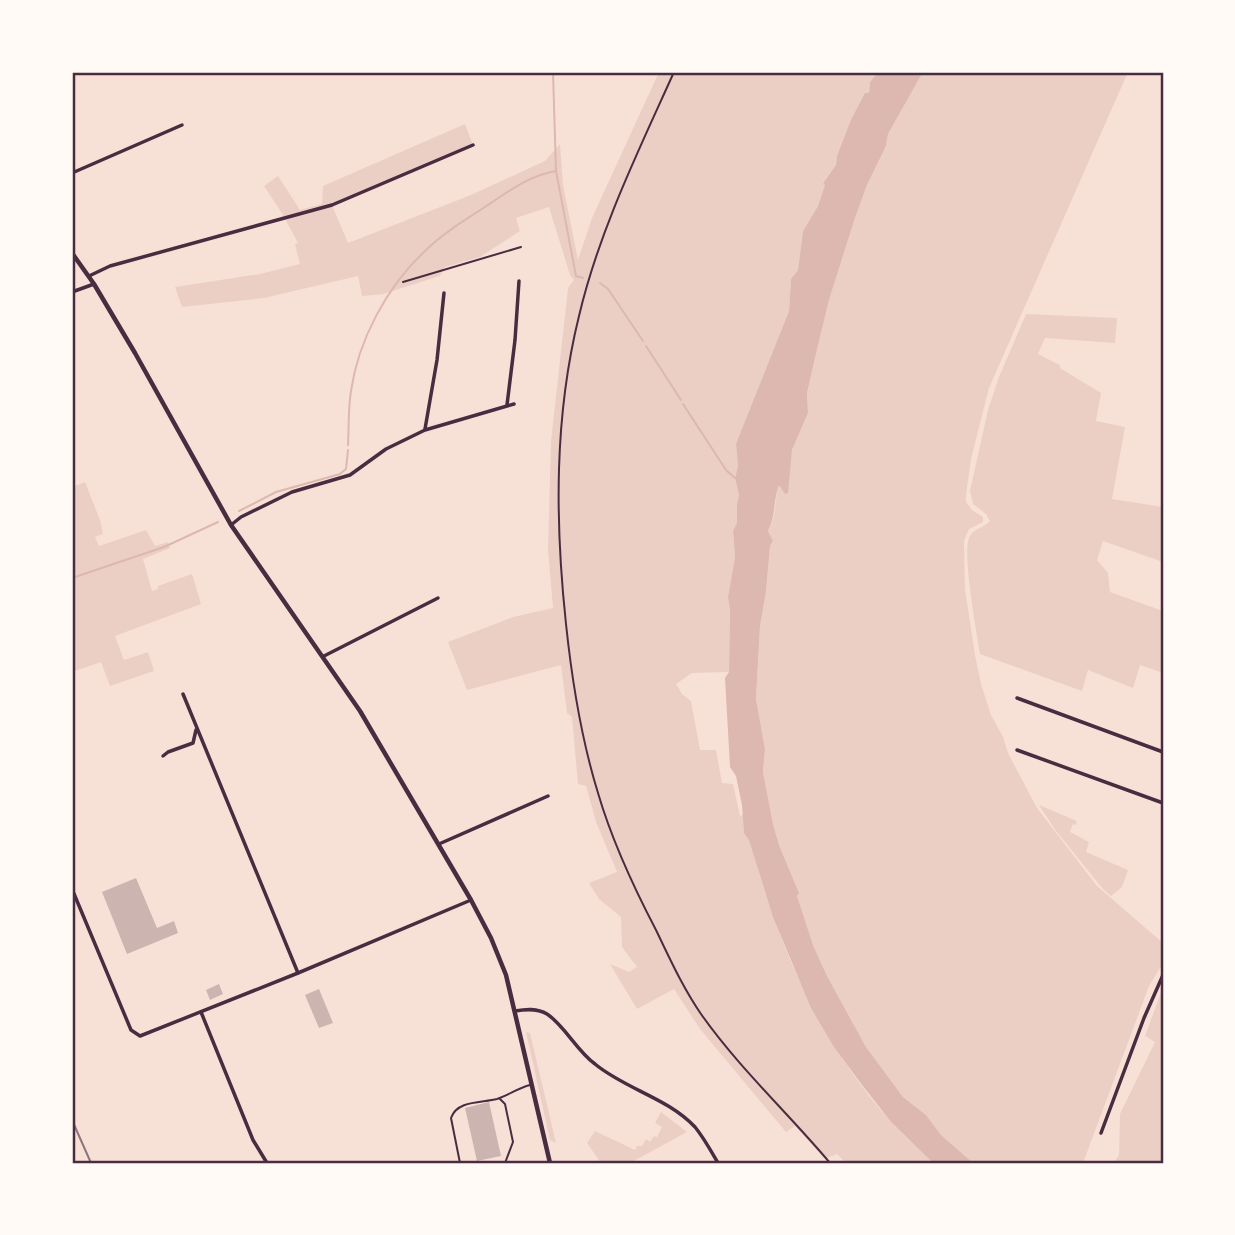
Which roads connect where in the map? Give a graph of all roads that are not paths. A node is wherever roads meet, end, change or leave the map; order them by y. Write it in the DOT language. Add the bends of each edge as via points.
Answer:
graph roads {
  1 [pos="182,125"];
  2 [pos="473,145"];
  3 [pos="72,173"];
  4 [pos="72,253"];
  5 [pos="89,276"];
  6 [pos="519,281"];
  7 [pos="94,284"];
  8 [pos="72,292"];
  9 [pos="444,293"];
  10 [pos="514,404"];
  11 [pos="507,405"];
  12 [pos="425,430"];
  13 [pos="231,525"];
  14 [pos="438,598"];
  15 [pos="324,656"];
  16 [pos="183,694"];
  17 [pos="1017,698"];
  18 [pos="197,728"];
  19 [pos="1017,750"];
  20 [pos="1163,752"];
  21 [pos="163,756"];
  22 [pos="548,796"];
  23 [pos="1163,803"];
  24 [pos="439,844"];
  25 [pos="72,889"];
  26 [pos="471,900"];
  27 [pos="298,973"];
  28 [pos="1163,975"];
  29 [pos="515,1011"];
  30 [pos="201,1012"];
  31 [pos="532,1085"];
  32 [pos="499,1098"];
  33 [pos="1101,1133"];
  34 [pos="267,1163"];
  35 [pos="460,1163"];
  36 [pos="505,1163"];
  37 [pos="550,1163"];
  38 [pos="718,1163"];
  1 -- 3 [label="street"];
  2 -- 5 [label="street" via="331,205 110,266"];
  4 -- 5 [label="street"];
  5 -- 7 [label="street"];
  6 -- 11 [label="street"];
  7 -- 8 [label="street"];
  7 -- 13 [label="street"];
  9 -- 12 [label="street"];
  10 -- 11 [label="street"];
  11 -- 12 [label="street"];
  12 -- 13 [label="street" via="386,449 350,475 292,492"];
  13 -- 15 [label="street"];
  14 -- 15 [label="street"];
  15 -- 24 [label="street"];
  16 -- 18 [label="street"];
  17 -- 20 [label="street"];
  18 -- 21 [label="street" via="193,743"];
  18 -- 27 [label="street"];
  19 -- 23 [label="street"];
  22 -- 24 [label="street"];
  24 -- 26 [label="street"];
  25 -- 30 [label="street" via="133,1033 144,1036"];
  26 -- 27 [label="street"];
  26 -- 29 [label="street" via="499,955"];
  27 -- 30 [label="street"];
  28 -- 33 [label="street"];
  29 -- 31 [label="street"];
  29 -- 38 [label="street" via="537,1010 550,1016 602,1070 689,1121"];
  30 -- 34 [label="street" via="253,1140"];
  31 -- 32 [label="lane"];
  31 -- 37 [label="street"];
  32 -- 35 [label="lane" via="453,1111"];
  32 -- 36 [label="lane" via="505,1104 513,1142"];
}
